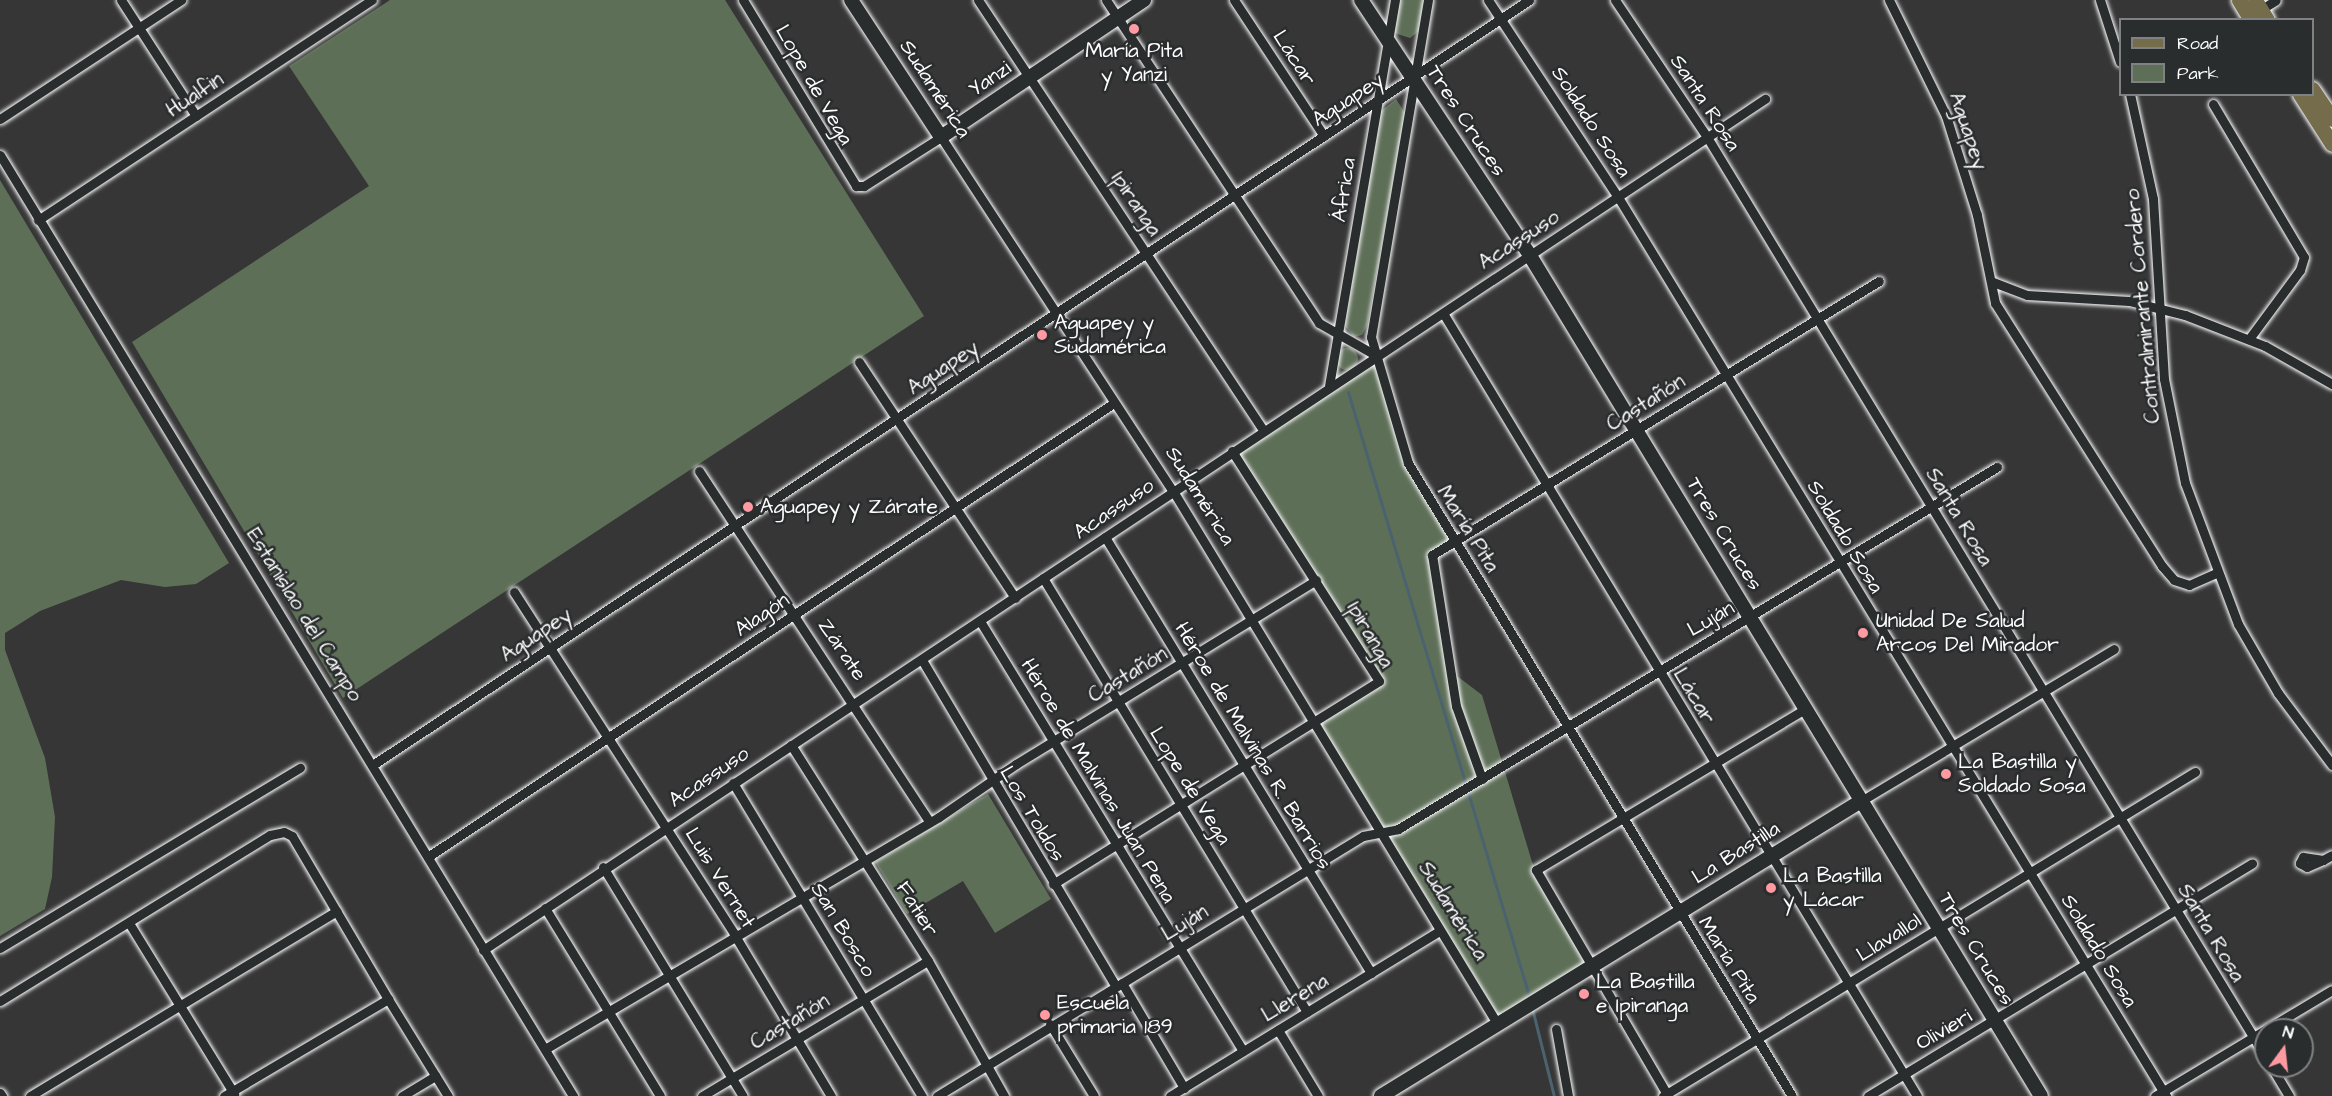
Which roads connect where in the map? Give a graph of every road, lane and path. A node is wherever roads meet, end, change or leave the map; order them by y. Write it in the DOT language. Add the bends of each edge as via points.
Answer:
graph roads {
  1 [pos="121,0"];
  2 [pos="181,0"];
  3 [pos="372,0"];
  4 [pos="757,0"];
  5 [pos="851,0"];
  6 [pos="978,0"];
  7 [pos="1106,0"];
  8 [pos="1144,0"];
  9 [pos="1234,0"];
  10 [pos="1361,0"];
  11 [pos="1395,0"];
  12 [pos="1428,0"];
  13 [pos="1488,0"];
  14 [pos="1529,0"];
  15 [pos="1615,0"];
  16 [pos="1889,0"];
  17 [pos="2100,0"];
  18 [pos="2239,0"];
  19 [pos="2276,0"];
  20 [pos="745,3"];
  21 [pos="2257,13"];
  22 [pos="1118,18"];
  23 [pos="1501,19"];
  24 [pos="139,27"];
  25 [pos="1388,40"];
  26 [pos="2119,56"];
  27 [pos="1029,78"];
  28 [pos="1414,79"];
  29 [pos="2314,91"];
  30 [pos="2130,96"];
  31 [pos="2301,96"];
  32 [pos="1765,99"];
  33 [pos="1377,103"];
  34 [pos="2213,104"];
  35 [pos="196,116"];
  36 [pos="0,119"];
  37 [pos="2332,119"];
  38 [pos="1324,136"];
  39 [pos="941,137"];
  40 [pos="1707,137"];
  41 [pos="2332,144"];
  42 [pos="0,155"];
  43 [pos="856,186"];
  44 [pos="1235,195"];
  45 [pos="1618,197"];
  46 [pos="39,220"];
  47 [pos="1148,253"];
  48 [pos="1529,254"];
  49 [pos="1879,281"];
  50 [pos="1993,282"];
  51 [pos="2159,307"];
  52 [pos="1443,312"];
  53 [pos="1057,314"];
  54 [pos="1818,318"];
  55 [pos="1339,336"];
  56 [pos="2249,339"];
  57 [pos="1377,356"];
  58 [pos="859,362"];
  59 [pos="1726,376"];
  60 [pos="2332,384"];
  61 [pos="1329,386"];
  62 [pos="1114,403"];
  63 [pos="897,420"];
  64 [pos="1263,430"];
  65 [pos="1638,430"];
  66 [pos="1232,451"];
  67 [pos="1996,467"];
  68 [pos="699,471"];
  69 [pos="1546,486"];
  70 [pos="1173,491"];
  71 [pos="957,507"];
  72 [pos="1931,507"];
  73 [pos="737,525"];
  74 [pos="1105,537"];
  75 [pos="1456,542"];
  76 [pos="1839,562"];
  77 [pos="2216,573"];
  78 [pos="1043,578"];
  79 [pos="1316,580"];
  80 [pos="514,592"];
  81 [pos="1015,598"];
  82 [pos="796,613"];
  83 [pos="1750,618"];
  84 [pos="1251,619"];
  85 [pos="980,621"];
  86 [pos="549,647"];
  87 [pos="2114,650"];
  88 [pos="922,660"];
  89 [pos="1182,663"];
  90 [pos="1658,671"];
  91 [pos="2045,692"];
  92 [pos="855,702"];
  93 [pos="1117,702"];
  94 [pos="1805,709"];
  95 [pos="1314,723"];
  96 [pos="1568,728"];
  97 [pos="608,739"];
  98 [pos="1054,742"];
  99 [pos="791,745"];
  100 [pos="1952,747"];
  101 [pos="374,764"];
  102 [pos="1714,765"];
  103 [pos="2332,765"];
  104 [pos="300,768"];
  105 [pos="1245,768"];
  106 [pos="2195,772"];
  107 [pos="1478,781"];
  108 [pos="733,783"];
  109 [pos="992,784"];
  110 [pos="1861,801"];
  111 [pos="1182,806"];
  112 [pos="2122,816"];
  113 [pos="1622,819"];
  114 [pos="930,822"];
  115 [pos="667,827"];
  116 [pos="1380,834"];
  117 [pos="1118,845"];
  118 [pos="1772,855"];
  119 [pos="2332,855"];
  120 [pos="429,856"];
  121 [pos="863,860"];
  122 [pos="2323,860"];
  123 [pos="2252,863"];
  124 [pos="603,867"];
  125 [pos="1308,869"];
  126 [pos="2030,872"];
  127 [pos="1053,884"];
  128 [pos="802,895"];
  129 [pos="545,908"];
  130 [pos="1244,909"];
  131 [pos="2176,910"];
  132 [pos="337,911"];
  133 [pos="1680,913"];
  134 [pos="129,923"];
  135 [pos="1939,928"];
  136 [pos="1439,932"];
  137 [pos="734,934"];
  138 [pos="0,948"];
  139 [pos="1179,948"];
  140 [pos="483,950"];
  141 [pos="928,961"];
  142 [pos="2086,966"];
  143 [pos="1592,968"];
  144 [pos="1371,973"];
  145 [pos="669,976"];
  146 [pos="1118,983"];
  147 [pos="1848,984"];
  148 [pos="2332,990"];
  149 [pos="388,999"];
  150 [pos="863,999"];
  151 [pos="0,1001"];
  152 [pos="179,1005"];
  153 [pos="609,1012"];
  154 [pos="1307,1012"];
  155 [pos="1995,1021"];
  156 [pos="1050,1024"];
  157 [pos="1498,1025"];
  158 [pos="1556,1029"];
  159 [pos="1278,1030"];
  160 [pos="2253,1036"];
  161 [pos="1757,1038"];
  162 [pos="797,1040"];
  163 [pos="545,1049"];
  164 [pos="1243,1051"];
  165 [pos="987,1064"];
  166 [pos="1904,1074"];
  167 [pos="435,1076"];
  168 [pos="733,1078"];
  169 [pos="2278,1078"];
  170 [pos="1184,1088"];
  171 [pos="230,1094"];
  172 [pos="2161,1094"];
  173 [pos="1666,1095"];
  174 [pos="30,1096"];
  175 [pos="402,1096"];
  176 [pos="448,1096"];
  177 [pos="573,1096"];
  178 [pos="660,1096"];
  179 [pos="702,1096"];
  180 [pos="743,1096"];
  181 [pos="831,1096"];
  182 [pos="922,1096"];
  183 [pos="937,1096"];
  184 [pos="1004,1096"];
  185 [pos="1094,1096"];
  186 [pos="1170,1096"];
  187 [pos="1318,1096"];
  188 [pos="1381,1096"];
  189 [pos="1568,1096"];
  190 [pos="1792,1096"];
  191 [pos="1868,1096"];
  192 [pos="1917,1096"];
  193 [pos="2041,1096"];
  194 [pos="2289,1096"];
  1 -- 24 [label="street"];
  2 -- 24 [label="street"];
  3 -- 35 [label="street, Hualfin"];
  4 -- 20 [label="street"];
  5 -- 39 [label="street, Sudamérica"];
  6 -- 27 [label="street, Ipiranga"];
  7 -- 22 [label="street"];
  8 -- 22 [label="street, Yanzi"];
  9 -- 38 [label="street, Lácar"];
  10 -- 25 [label="street, Tres Cruces"];
  11 -- 25 [label="street, África"];
  12 -- 28 [label="street"];
  13 -- 23 [label="street, Soldado Sosa"];
  14 -- 23 [label="street, Aguapey"];
  15 -- 40 [label="street, Santa Rosa"];
  16 -- 50 [label="street, Aguapey" via="1946,116"];
  17 -- 26 [label="street"];
  18 -- 21 [label="main road"];
  19 -- 21 [label="street"];
  20 -- 43 [label="street, Lope de Vega"];
  22 -- 27 [label="street, Yanzi"];
  22 -- 44 [label="street"];
  23 -- 28 [label="street, Aguapey"];
  23 -- 45 [label="street, Soldado Sosa"];
  24 -- 35 [label="street"];
  24 -- 36 [label="street"];
  25 -- 28 [label="street, Tres Cruces"];
  25 -- 33 [label="street, África"];
  27 -- 39 [label="street, Yanzi"];
  27 -- 47 [label="street, Ipiranga"];
  28 -- 33 [label="street, Aguapey"];
  28 -- 48 [label="street, Tres Cruces"];
  28 -- 57 [label="street" via="1372,328"];
  29 -- 37 [label="main road"];
  30 -- 51 [label="street, Contralmirante Cordero" via="2153,199"];
  31 -- 41 [label="main road"];
  32 -- 40 [label="street, Acassuso"];
  33 -- 38 [label="street, Aguapey"];
  33 -- 55 [label="street, África"];
  34 -- 56 [label="street" via="2304,257 2300,270"];
  35 -- 46 [label="street, Hualfin"];
  38 -- 44 [label="street, Aguapey"];
  39 -- 43 [label="street, Yanzi" via="864,186"];
  39 -- 53 [label="street, Sudamérica"];
  40 -- 45 [label="street, Acassuso"];
  40 -- 54 [label="street, Santa Rosa"];
  42 -- 46 [label="street, Estanislao del Campo"];
  44 -- 47 [label="street, Aguapey"];
  44 -- 55 [label="street" via="1319,323"];
  45 -- 48 [label="street, Acassuso"];
  45 -- 59 [label="street, Soldado Sosa"];
  46 -- 101 [label="street, Estanislao del Campo"];
  47 -- 53 [label="street, Aguapey"];
  47 -- 64 [label="street, Ipiranga"];
  48 -- 52 [label="street, Acassuso"];
  48 -- 65 [label="street, Tres Cruces"];
  49 -- 54 [label="street, Castañón"];
  50 -- 51 [label="street" via="2027,295 2090,296"];
  50 -- 77 [label="street, Aguapey" via="1995,303 2162,566 2174,580 2189,585"];
  51 -- 56 [label="street"];
  51 -- 77 [label="street, Contralmirante Cordero" via="2175,445"];
  52 -- 57 [label="street, Acassuso"];
  52 -- 69 [label="street, Lácar"];
  53 -- 62 [label="street, Sudamérica"];
  53 -- 63 [label="street, Aguapey"];
  54 -- 59 [label="street, Castañón"];
  54 -- 72 [label="street, Santa Rosa"];
  55 -- 57 [label="street"];
  55 -- 61 [label="street, África"];
  56 -- 60 [label="street"];
  57 -- 61 [label="street, Acassuso"];
  57 -- 75 [label="street, María Pita" via="1407,464"];
  58 -- 63 [label="street"];
  59 -- 65 [label="street, Castañón"];
  59 -- 76 [label="street, Soldado Sosa"];
  61 -- 64 [label="street, Acassuso"];
  62 -- 70 [label="street, Sudamérica"];
  62 -- 71 [label="street, Alagón"];
  63 -- 71 [label="street"];
  63 -- 73 [label="street, Aguapey"];
  64 -- 66 [label="street, Acassuso"];
  65 -- 69 [label="street, Castañón"];
  65 -- 83 [label="street, Tres Cruces"];
  66 -- 70 [label="street, Acassuso"];
  66 -- 79 [label="street, Ipiranga"];
  67 -- 72 [label="street, Luján"];
  68 -- 73 [label="street, Zárate"];
  69 -- 75 [label="street, Castañón"];
  69 -- 90 [label="street, Lácar"];
  70 -- 74 [label="street, Acassuso"];
  70 -- 84 [label="street, Sudamérica"];
  71 -- 81 [label="street"];
  71 -- 82 [label="street, Alagón"];
  72 -- 76 [label="street, Luján"];
  72 -- 91 [label="street, Santa Rosa"];
  73 -- 82 [label="street, Zárate"];
  73 -- 86 [label="street, Aguapey"];
  74 -- 78 [label="street, Acassuso"];
  74 -- 89 [label="street, Héroe de Malvinas R. Barrios"];
  75 -- 96 [label="street, María Pita"];
  75 -- 107 [label="street, Castañón" via="1432,555 1456,706"];
  76 -- 83 [label="street, Luján"];
  76 -- 100 [label="street, Soldado Sosa"];
  77 -- 103 [label="street, Contralmirante Cordero" via="2254,654"];
  78 -- 81 [label="street, Acassuso"];
  78 -- 93 [label="street, Lope de Vega"];
  79 -- 84 [label="street, Castañón"];
  79 -- 95 [label="street, Ipiranga" via="1379,677 1376,685"];
  80 -- 86 [label="street, Luis Vernet"];
  81 -- 85 [label="street, Acassuso"];
  82 -- 92 [label="street, Zárate"];
  82 -- 97 [label="street, Alagón"];
  83 -- 90 [label="street, Luján"];
  83 -- 94 [label="street, Tres Cruces"];
  84 -- 89 [label="street, Castañón"];
  84 -- 95 [label="street, Sudamérica"];
  85 -- 88 [label="street, Acassuso"];
  85 -- 98 [label="street, Héroe de Malvinas Juan Pena"];
  86 -- 97 [label="street, Luis Vernet"];
  86 -- 101 [label="street, Aguapey"];
  87 -- 91 [label="street, La Bastilla"];
  88 -- 92 [label="street, Acassuso"];
  88 -- 109 [label="street, Los Toldos"];
  89 -- 93 [label="street, Castañón"];
  89 -- 105 [label="street, Héroe de Malvinas R. Barrios"];
  90 -- 96 [label="street, Luján"];
  90 -- 102 [label="street, Lácar"];
  91 -- 100 [label="street, La Bastilla"];
  91 -- 112 [label="street, Santa Rosa"];
  92 -- 99 [label="street, Acassuso"];
  92 -- 114 [label="street, Zárate"];
  93 -- 98 [label="street, Castañón"];
  93 -- 111 [label="street, Lope de Vega"];
  94 -- 102 [label="street"];
  94 -- 110 [label="street, Tres Cruces"];
  95 -- 105 [label="street"];
  95 -- 116 [label="street, Sudamérica"];
  96 -- 107 [label="street, Luján"];
  96 -- 113 [label="street, María Pita"];
  97 -- 115 [label="street, Luis Vernet"];
  97 -- 120 [label="street, Alagón"];
  98 -- 109 [label="street, Castañón"];
  98 -- 117 [label="street, Héroe de Malvinas Juan Pena"];
  99 -- 108 [label="street, Acassuso"];
  99 -- 121 [label="street, Fatier"];
  100 -- 110 [label="street, La Bastilla"];
  100 -- 126 [label="street, Soldado Sosa"];
  101 -- 120 [label="street, Estanislao del Campo"];
  102 -- 113 [label="street"];
  102 -- 118 [label="street, Lácar"];
  104 -- 138 [label="street"];
  105 -- 111 [label="street"];
  105 -- 125 [label="street, Héroe de Malvinas R. Barrios"];
  106 -- 112 [label="street, Llavallol"];
  107 -- 116 [label="street, Luján" via="1398,830"];
  108 -- 115 [label="street, Acassuso"];
  108 -- 128 [label="street, San Bosco"];
  109 -- 114 [label="street, Castañón"];
  109 -- 127 [label="street, Los Toldos"];
  110 -- 118 [label="street, La Bastilla"];
  110 -- 135 [label="street, Tres Cruces"];
  111 -- 117 [label="street"];
  111 -- 130 [label="street, Lope de Vega"];
  112 -- 126 [label="street, Llavallol"];
  112 -- 131 [label="street, Santa Rosa"];
  113 -- 133 [label="street, María Pita"];
  113 -- 143 [label="street" via="1536,870"];
  114 -- 121 [label="street, Castañón"];
  115 -- 124 [label="street, Acassuso"];
  115 -- 137 [label="street, Luis Vernet"];
  116 -- 125 [label="street, Luján" via="1363,836"];
  116 -- 136 [label="street, Sudamérica"];
  117 -- 127 [label="street"];
  117 -- 139 [label="street, Héroe de Malvinas Juan Pena"];
  118 -- 133 [label="street, La Bastilla"];
  118 -- 147 [label="street, Lácar"];
  119 -- 122 [label="street"];
  120 -- 140 [label="street, Estanislao del Campo"];
  121 -- 128 [label="street, Castañón"];
  121 -- 141 [label="street, Fatier"];
  123 -- 131 [label="street, Olivieri"];
  124 -- 129 [label="street, Acassuso"];
  124 -- 145 [label="street"];
  125 -- 130 [label="street, Luján"];
  125 -- 144 [label="street, Héroe de Malvinas R. Barrios"];
  126 -- 135 [label="street, Llavallol"];
  126 -- 142 [label="street, Soldado Sosa"];
  127 -- 146 [label="street, Los Toldos"];
  128 -- 137 [label="street, Castañón"];
  128 -- 150 [label="street, San Bosco"];
  129 -- 140 [label="street, Acassuso"];
  129 -- 153 [label="street"];
  130 -- 139 [label="street, Luján"];
  130 -- 154 [label="street, Lope de Vega"];
  131 -- 142 [label="street, Olivieri"];
  131 -- 160 [label="street, Santa Rosa"];
  132 -- 134 [label="street" via="292,836 278,832"];
  132 -- 149 [label="street"];
  132 -- 152 [label="street"];
  133 -- 143 [label="street, La Bastilla"];
  133 -- 161 [label="street, María Pita"];
  134 -- 151 [label="street"];
  134 -- 152 [label="street"];
  135 -- 147 [label="street, Llavallol"];
  135 -- 155 [label="street, Tres Cruces"];
  136 -- 144 [label="street, Llerena"];
  136 -- 157 [label="street, Sudamérica"];
  137 -- 145 [label="street, Castañón"];
  137 -- 162 [label="street, Luis Vernet"];
  139 -- 146 [label="street, Luján"];
  139 -- 164 [label="street, Héroe de Malvinas Juan Pena"];
  140 -- 163 [label="street, Estanislao del Campo"];
  141 -- 150 [label="street, Castañón"];
  141 -- 165 [label="street, Fatier"];
  142 -- 155 [label="street, Olivieri"];
  142 -- 172 [label="street, Soldado Sosa"];
  143 -- 157 [label="street, La Bastilla"];
  143 -- 173 [label="street"];
  144 -- 154 [label="street, Llerena"];
  145 -- 153 [label="street, Castañón"];
  145 -- 168 [label="street"];
  146 -- 156 [label="street, Luján"];
  146 -- 170 [label="street, Los Toldos"];
  147 -- 161 [label="street, Llavallol"];
  147 -- 166 [label="street, Lácar"];
  148 -- 160 [label="street"];
  149 -- 167 [label="street"];
  149 -- 171 [label="street"];
  150 -- 162 [label="street, Castañón"];
  150 -- 182 [label="street, San Bosco"];
  152 -- 171 [label="street"];
  152 -- 174 [label="street"];
  153 -- 163 [label="street, Castañón"];
  153 -- 178 [label="street"];
  154 -- 159 [label="street, Llerena"];
  155 -- 166 [label="street, Olivieri"];
  155 -- 193 [label="street, Tres Cruces"];
  156 -- 165 [label="street, Luján"];
  156 -- 185 [label="street"];
  157 -- 188 [label="street, La Bastilla"];
  158 -- 189 [label="street"];
  159 -- 164 [label="street, Llerena"];
  159 -- 187 [label="street"];
  160 -- 172 [label="street"];
  161 -- 173 [label="street, Llavallol"];
  161 -- 190 [label="street, María Pita"];
  162 -- 168 [label="street, Castañón"];
  162 -- 181 [label="street, Luis Vernet"];
  163 -- 177 [label="street, Estanislao del Campo"];
  164 -- 170 [label="street, Llerena"];
  165 -- 183 [label="street, Luján"];
  165 -- 184 [label="street, Fatier"];
  166 -- 191 [label="street, Olivieri"];
  166 -- 192 [label="street, Lácar"];
  167 -- 175 [label="street"];
  167 -- 176 [label="street"];
  168 -- 179 [label="street, Castañón"];
  168 -- 180 [label="street"];
  169 -- 194 [label="street"];
  170 -- 186 [label="street, Llerena"];
}
